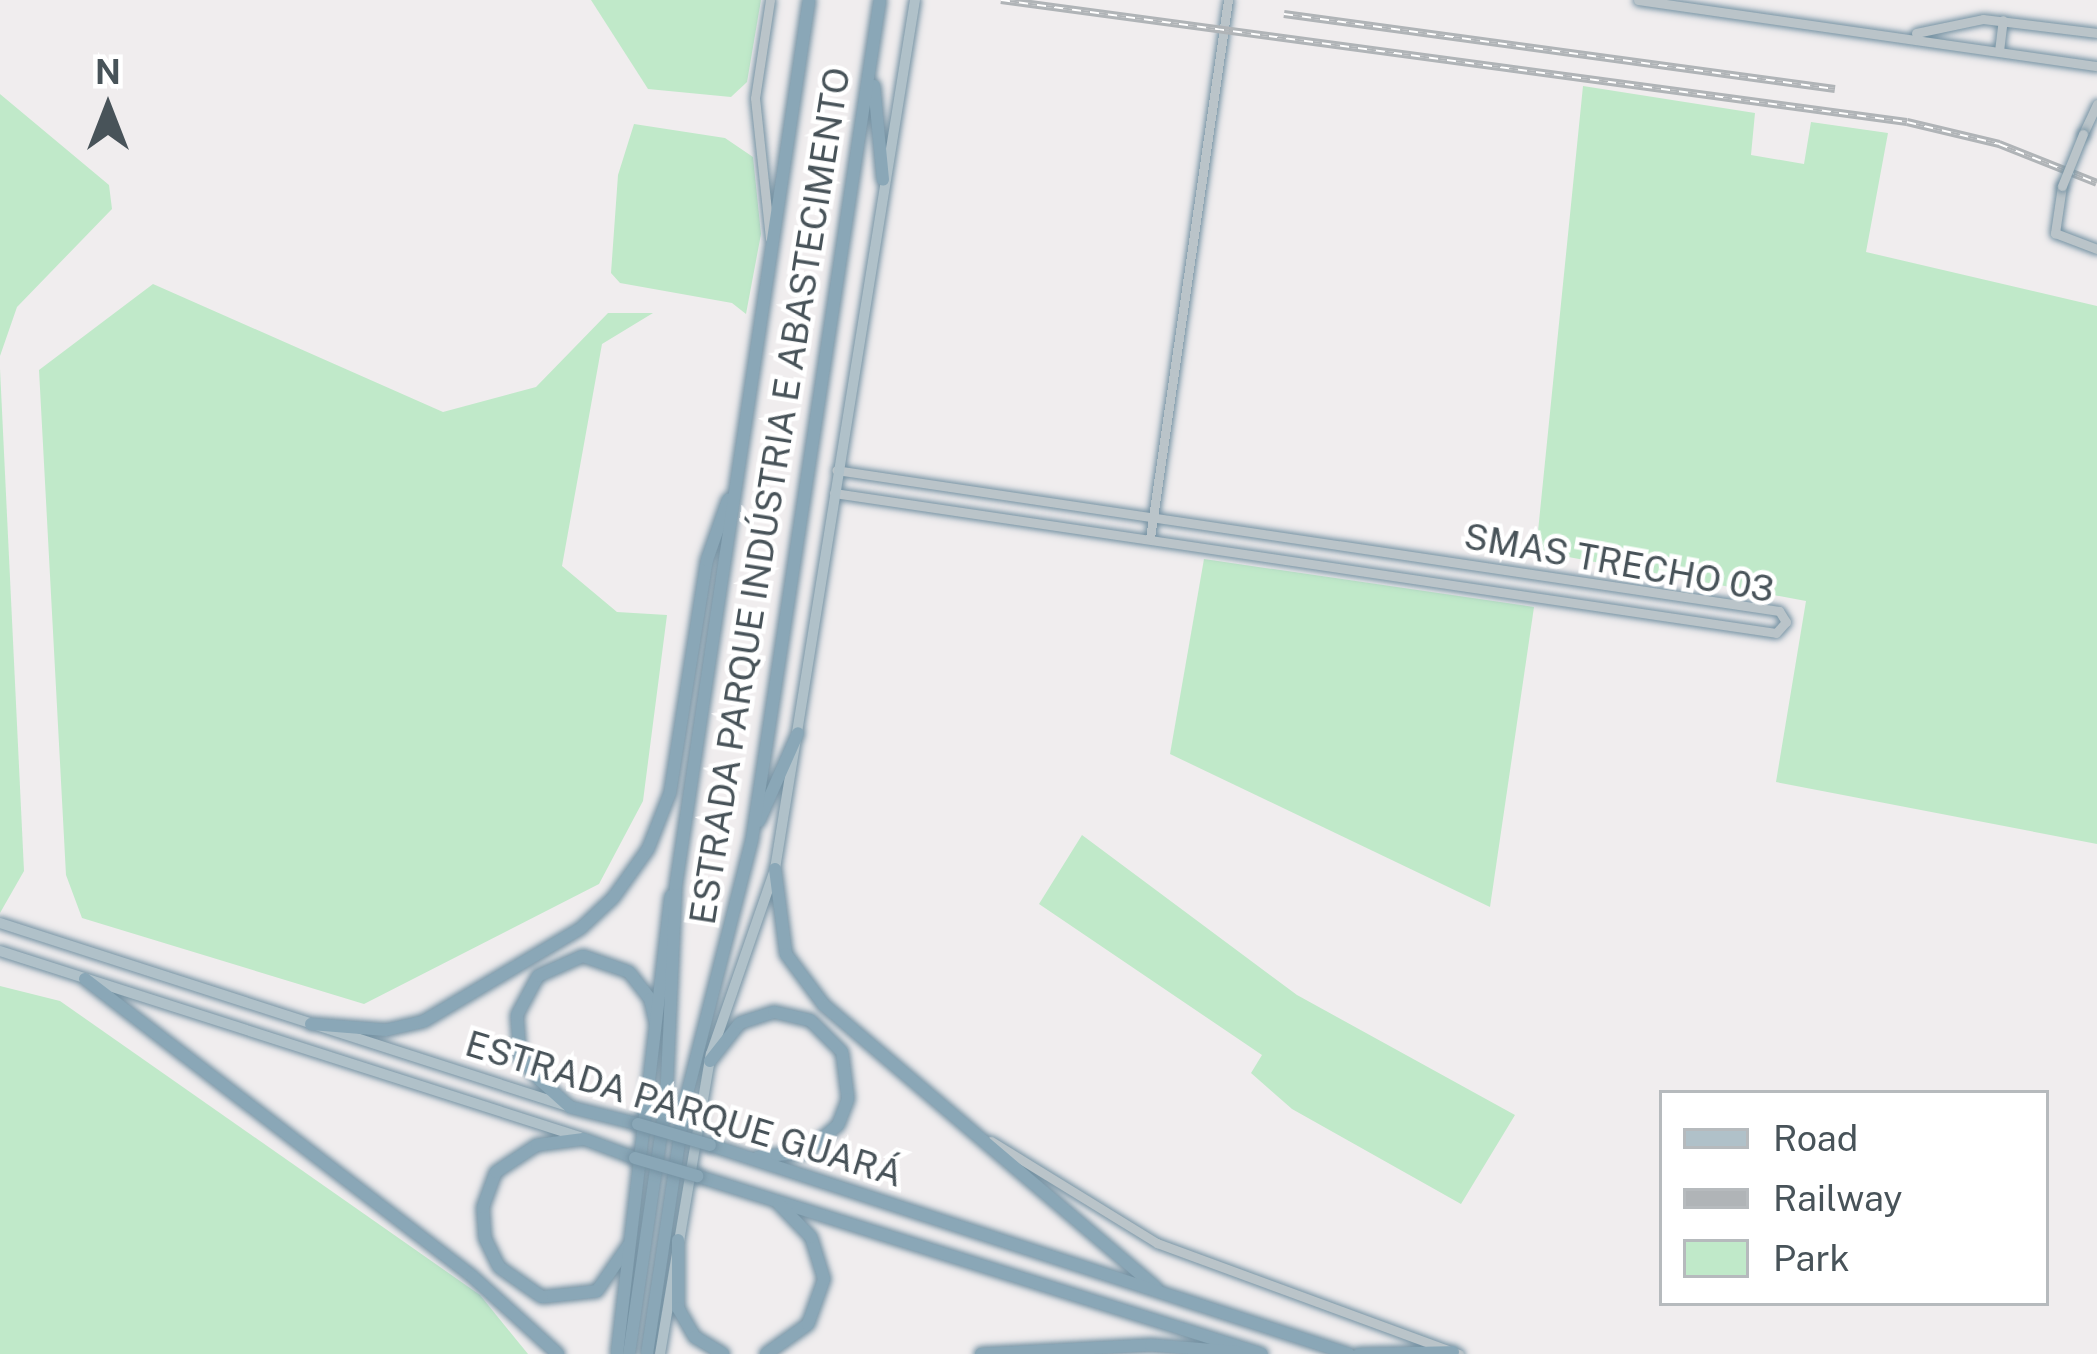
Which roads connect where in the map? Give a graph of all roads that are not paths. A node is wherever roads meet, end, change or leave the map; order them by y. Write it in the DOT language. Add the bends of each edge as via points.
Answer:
graph roads {
  1 [pos="770,0"];
  2 [pos="809,0"];
  3 [pos="880,0"];
  4 [pos="915,0"];
  5 [pos="1228,0"];
  6 [pos="1638,0"];
  7 [pos="2002,20"];
  8 [pos="2097,33"];
  9 [pos="1911,34"];
  10 [pos="1999,51"];
  11 [pos="872,64"];
  12 [pos="2097,66"];
  13 [pos="2097,104"];
  14 [pos="883,180"];
  15 [pos="771,245"];
  16 [pos="2097,249"];
  17 [pos="836,470"];
  18 [pos="877,476"];
  19 [pos="736,482"];
  20 [pos="834,493"];
  21 [pos="874,498"];
  22 [pos="1153,517"];
  23 [pos="1150,538"];
  24 [pos="1317,541"];
  25 [pos="1314,561"];
  26 [pos="798,733"];
  27 [pos="752,838"];
  28 [pos="775,869"];
  29 [pos="676,884"];
  30 [pos="0,923"];
  31 [pos="0,951"];
  32 [pos="85,979"];
  33 [pos="707,1010"];
  34 [pos="311,1024"];
  35 [pos="658,1040"];
  36 [pos="711,1057"];
  37 [pos="570,1107"];
  38 [pos="968,1128"];
  39 [pos="584,1139"];
  40 [pos="747,1158"];
  41 [pos="774,1199"];
  42 [pos="635,1231"];
  43 [pos="678,1240"];
  44 [pos="1158,1290"];
  45 [pos="1008,1352"];
  46 [pos="1456,1353"];
  47 [pos="558,1354"];
  48 [pos="616,1354"];
  49 [pos="629,1354"];
  50 [pos="647,1354"];
  51 [pos="660,1354"];
  52 [pos="723,1354"];
  53 [pos="766,1354"];
  54 [pos="981,1354"];
  55 [pos="1024,1354"];
  56 [pos="1260,1354"];
  57 [pos="1349,1354"];
  58 [pos="1359,1354"];
  1 -- 15 [label="street" via="755,98"];
  2 -- 15 [label="highway, ESTRADA PARQUE INDÚSTRIA E ABASTECIMENTO"];
  3 -- 11 [label="highway, ESTRADA PARQUE INDÚSTRIA E ABASTECIMENTO"];
  4 -- 14 [label="main road"];
  5 -- 22 [label="street"];
  6 -- 9 [label="street"];
  7 -- 8 [label="street"];
  7 -- 9 [label="street"];
  7 -- 10 [label="street"];
  9 -- 10 [label="street"];
  10 -- 12 [label="street"];
  11 -- 14 [label="highway"];
  11 -- 27 [label="highway, ESTRADA PARQUE INDÚSTRIA E ABASTECIMENTO"];
  13 -- 16 [label="street, bridge" via="2062,186 2055,232"];
  14 -- 17 [label="main road"];
  15 -- 19 [label="highway, ESTRADA PARQUE INDÚSTRIA E ABASTECIMENTO"];
  17 -- 18 [label="street, SMAS TRECHO 03"];
  17 -- 20 [label="main road"];
  18 -- 21 [label="street"];
  18 -- 22 [label="street, SMAS TRECHO 03"];
  19 -- 29 [label="highway, ESTRADA PARQUE INDÚSTRIA E ABASTECIMENTO"];
  19 -- 34 [label="highway" via="707,560 670,794 649,849 613,898 581,928 424,1022 386,1030"];
  20 -- 21 [label="street, SMAS TRECHO 03"];
  20 -- 26 [label="main road"];
  21 -- 23 [label="street, SMAS TRECHO 03"];
  22 -- 23 [label="street"];
  22 -- 24 [label="street, SMAS TRECHO 03"];
  23 -- 25 [label="street, SMAS TRECHO 03"];
  24 -- 25 [label="street"];
  24 -- 25 [label="street, SMAS TRECHO 03" via="1779,611 1786,622 1776,633"];
  26 -- 27 [label="highway"];
  26 -- 28 [label="main road"];
  27 -- 33 [label="highway, ESTRADA PARQUE INDÚSTRIA E ABASTECIMENTO"];
  28 -- 36 [label="main road"];
  28 -- 38 [label="highway" via="780,936 804,983"];
  29 -- 35 [label="highway" via="665,922"];
  29 -- 49 [label="highway, ESTRADA PARQUE INDÚSTRIA E ABASTECIMENTO" via="666,1101"];
  30 -- 34 [label="main road, ESTRADA PARQUE GUARÁ"];
  31 -- 32 [label="main road, ESTRADA PARQUE GUARÁ"];
  32 -- 39 [label="main road, ESTRADA PARQUE GUARÁ"];
  32 -- 47 [label="highway" via="473,1277"];
  33 -- 36 [label="highway"];
  33 -- 50 [label="highway, ESTRADA PARQUE INDÚSTRIA E ABASTECIMENTO"];
  34 -- 37 [label="main road, ESTRADA PARQUE GUARÁ"];
  35 -- 37 [label="highway" via="650,999 618,964 583,956 545,970 524,996 516,1044 527,1067"];
  35 -- 42 [label="highway"];
  36 -- 40 [label="highway" via="740,1023 774,1012 810,1020 842,1052 848,1100 828,1137 806,1151"];
  36 -- 43 [label="main road"];
  37 -- 40 [label="highway, ESTRADA PARQUE GUARÁ, bridge"];
  38 -- 44 [label="highway"];
  38 -- 46 [label="street" via="1157,1244"];
  39 -- 41 [label="highway, ESTRADA PARQUE GUARÁ, bridge"];
  39 -- 42 [label="highway" via="537,1145 496,1172 483,1207 490,1252 526,1291 573,1299 609,1280"];
  40 -- 44 [label="highway, ESTRADA PARQUE GUARÁ"];
  41 -- 53 [label="highway" via="812,1237 824,1279 808,1324"];
  41 -- 56 [label="highway, ESTRADA PARQUE GUARÁ"];
  42 -- 48 [label="highway"];
  43 -- 51 [label="main road"];
  43 -- 52 [label="highway" via="678,1308 695,1337"];
  44 -- 57 [label="highway, ESTRADA PARQUE GUARÁ"];
  45 -- 54 [label="highway"];
  45 -- 55 [label="street"];
  45 -- 56 [label="highway" via="1151,1345"];
  46 -- 58 [label="highway"];
}
